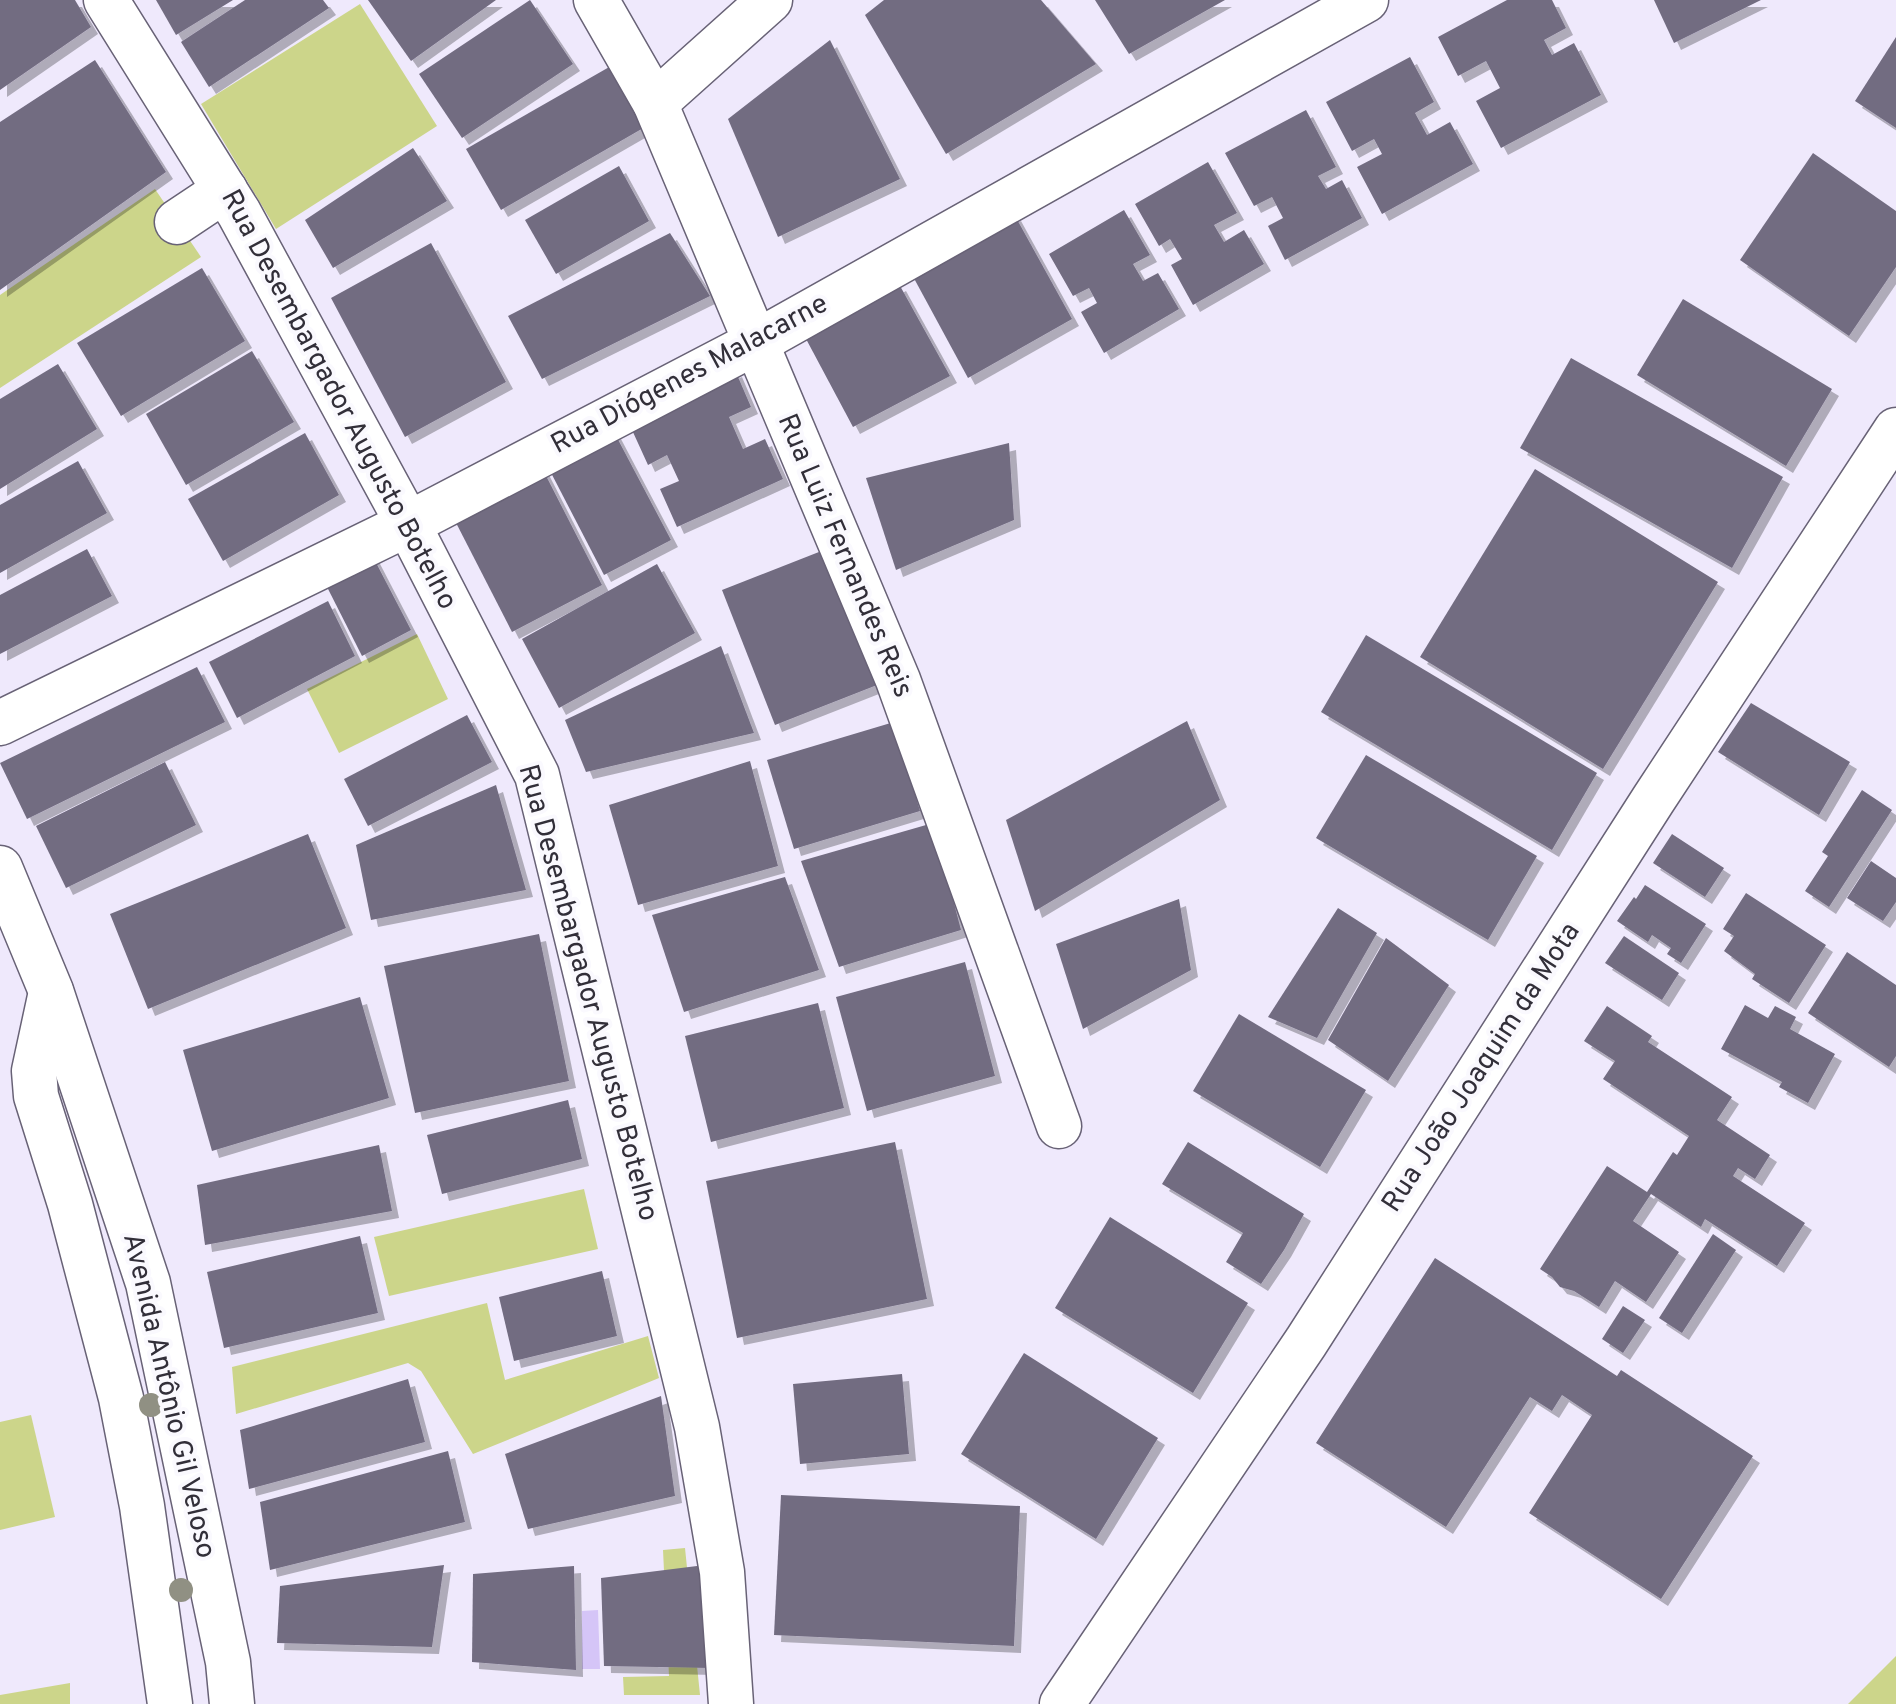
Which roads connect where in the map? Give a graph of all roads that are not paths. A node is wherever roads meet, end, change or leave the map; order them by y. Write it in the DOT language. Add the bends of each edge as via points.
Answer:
graph roads {
  1 [pos="106,0"];
  2 [pos="596,0"];
  3 [pos="770,0"];
  4 [pos="1366,0"];
  5 [pos="655,103"];
  6 [pos="225,190"];
  7 [pos="177,222"];
  8 [pos="755,343"];
  9 [pos="1896,430"];
  10 [pos="408,524"];
  11 [pos="0,723"];
  12 [pos="0,868"];
  13 [pos="51,991"];
  14 [pos="1059,1126"];
  15 [pos="170,1704"];
  16 [pos="232,1704"];
  17 [pos="731,1704"];
  18 [pos="1061,1704"];
  1 -- 6 [label="street, Rua Desembargador Augusto Botelho"];
  2 -- 5 [label="street, Rua Luiz Fernandes Reis"];
  3 -- 5 [label="street"];
  4 -- 8 [label="street, Rua Diógenes Malacarne"];
  5 -- 8 [label="street, Rua Luiz Fernandes Reis"];
  6 -- 7 [label="street"];
  6 -- 10 [label="street, Rua Desembargador Augusto Botelho"];
  8 -- 10 [label="street, Rua Diógenes Malacarne"];
  8 -- 14 [label="street, Rua Luiz Fernandes Reis" via="898,680"];
  9 -- 18 [label="street, Rua João Joaquim da Mota" via="1314,1330"];
  10 -- 11 [label="street, Rua Diógenes Malacarne"];
  10 -- 17 [label="street, Rua Desembargador Augusto Botelho" via="537,775 697,1427 722,1572"];
  12 -- 13 [label="street, Avenida Antônio Gil Veloso"];
  13 -- 15 [label="street" via="34,1071 36,1096 121,1398"];
  13 -- 16 [label="street, Avenida Antônio Gil Veloso" via="148,1283 228,1662"];
}
